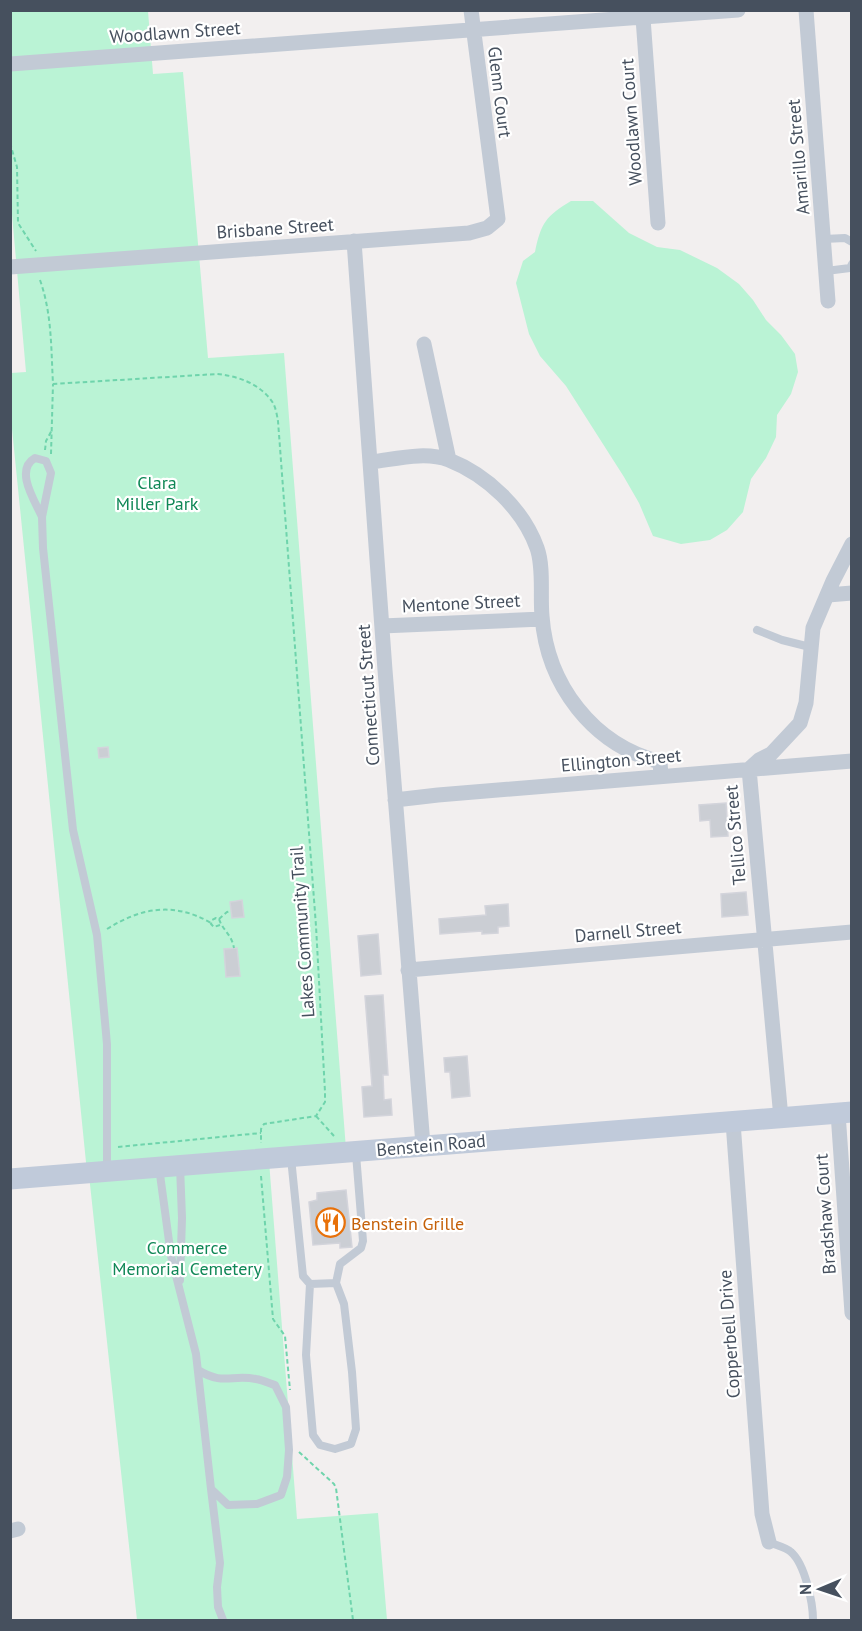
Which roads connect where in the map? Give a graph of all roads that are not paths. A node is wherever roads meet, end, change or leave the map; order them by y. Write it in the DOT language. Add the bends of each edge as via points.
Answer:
graph roads {
  1 [pos="471,10"];
  2 [pos="738,10"];
  3 [pos="806,10"];
  4 [pos="643,18"];
  5 [pos="472,29"];
  6 [pos="10,64"];
  7 [pos="492,178"];
  8 [pos="658,223"];
  9 [pos="824,239"];
  10 [pos="354,241"];
  11 [pos="852,242"];
  12 [pos="852,264"];
  13 [pos="10,267"];
  14 [pos="826,271"];
  15 [pos="828,301"];
  16 [pos="424,344"];
  17 [pos="449,460"];
  18 [pos="371,462"];
  19 [pos="42,517"];
  20 [pos="852,544"];
  21 [pos="852,593"];
  22 [pos="828,595"];
  23 [pos="542,619"];
  24 [pos="382,626"];
  25 [pos="758,630"];
  26 [pos="810,647"];
  27 [pos="852,761"];
  28 [pos="749,769"];
  29 [pos="661,776"];
  30 [pos="395,800"];
  31 [pos="852,932"];
  32 [pos="764,939"];
  33 [pos="408,970"];
  34 [pos="845,1112"];
  35 [pos="781,1118"];
  36 [pos="733,1122"];
  37 [pos="423,1145"];
  38 [pos="355,1151"];
  39 [pos="291,1156"];
  40 [pos="107,1161"];
  41 [pos="169,1166"];
  42 [pos="10,1179"];
  43 [pos="336,1283"];
  44 [pos="310,1284"];
  45 [pos="179,1285"];
  46 [pos="852,1313"];
  47 [pos="198,1370"];
  48 [pos="211,1489"];
  49 [pos="769,1542"];
  50 [pos="223,1620"];
  51 [pos="813,1620"];
  1 -- 5 [label="street, Glenn Court"];
  2 -- 4 [label="street, Woodlawn Street"];
  3 -- 9 [label="street, Amarillo Street"];
  4 -- 5 [label="street, Woodlawn Street"];
  4 -- 8 [label="street, Woodlawn Court"];
  5 -- 6 [label="street, Woodlawn Street"];
  5 -- 7 [label="street, Glenn Court"];
  7 -- 10 [label="street, Brisbane Street" via="498,219 487,228 469,233"];
  9 -- 11 [label="lane" via="845,238"];
  9 -- 14 [label="street, Amarillo Street"];
  10 -- 13 [label="street, Brisbane Street"];
  10 -- 18 [label="street, Connecticut Street"];
  12 -- 14 [label="lane" via="850,268"];
  14 -- 15 [label="street, Amarillo Street"];
  16 -- 17 [label="street"];
  17 -- 18 [label="street" via="420,456"];
  17 -- 23 [label="street" via="486,481 529,528 538,551"];
  18 -- 24 [label="street, Connecticut Street"];
  19 -- 19 [label="lane" via="50,465 42,458 34,458 28,463 25,478"];
  19 -- 40 [label="lane" via="73,830 97,935 107,1044"];
  20 -- 22 [label="street, Tellico Street"];
  21 -- 22 [label="street"];
  22 -- 26 [label="street, Tellico Street" via="813,628"];
  23 -- 24 [label="street, Mentone Street"];
  23 -- 29 [label="street" via="547,649 563,689 581,715 608,739 660,762"];
  24 -- 30 [label="street, Connecticut Street"];
  25 -- 26 [label="lane"];
  26 -- 28 [label="street, Tellico Street" via="807,696 800,723 771,754"];
  27 -- 28 [label="street, Ellington Street"];
  28 -- 29 [label="street, Ellington Street"];
  28 -- 32 [label="street, Tellico Street"];
  29 -- 30 [label="street, Ellington Street"];
  30 -- 33 [label="street, Connecticut Street"];
  31 -- 32 [label="street, Darnell Street"];
  32 -- 33 [label="street, Darnell Street"];
  32 -- 35 [label="street, Tellico Street"];
  33 -- 37 [label="street, Connecticut Street"];
  34 -- 35 [label="street, Benstein Road"];
  34 -- 46 [label="street, Bradshaw Court"];
  35 -- 36 [label="street, Benstein Road"];
  36 -- 37 [label="street, Benstein Road"];
  36 -- 49 [label="street, Copperbell Drive" via="762,1514"];
  37 -- 38 [label="street, Benstein Road"];
  38 -- 39 [label="street, Benstein Road"];
  38 -- 43 [label="lane" via="363,1241 361,1248 340,1264"];
  39 -- 41 [label="street, Benstein Road"];
  39 -- 44 [label="lane" via="303,1276"];
  40 -- 41 [label="street, Benstein Road"];
  40 -- 42 [label="street, Benstein Road"];
  41 -- 45 [label="lane" via="171,1256"];
  41 -- 45 [label="lane" via="182,1218"];
  43 -- 44 [label="lane"];
  43 -- 44 [label="lane" via="344,1304 356,1429 351,1444 335,1449 320,1445 313,1435 306,1355"];
  45 -- 47 [label="lane"];
  47 -- 48 [label="lane"];
  47 -- 48 [label="lane" via="211,1378 255,1378 275,1385 286,1407 290,1450 281,1494 257,1504 228,1505"];
  48 -- 50 [label="lane" via="220,1563 218,1606"];
  49 -- 51 [label="lane" via="791,1552 806,1577"];
}
